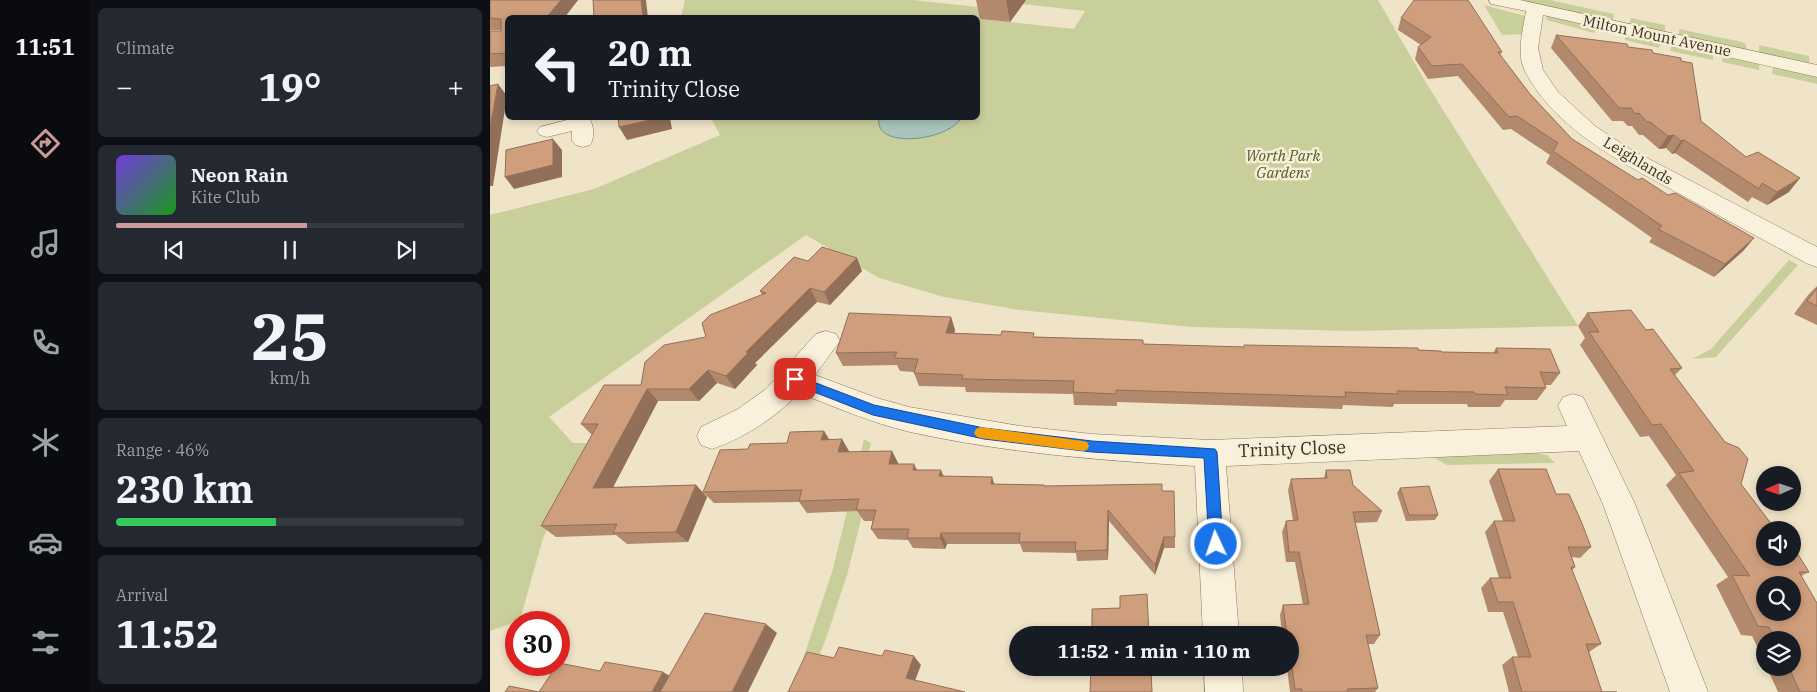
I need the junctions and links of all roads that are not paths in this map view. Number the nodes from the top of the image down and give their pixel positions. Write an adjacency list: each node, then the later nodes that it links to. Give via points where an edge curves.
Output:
1 (1497, 0): 2 (street, Milton Mount Avenue)
2 (1535, 9): 3 (street, Milton Mount Avenue); 6 (street, Leighlands, via 1529,48 1534,70 1551,96 1588,130 1622,154)
3 (1817, 71)
4 (583, 127): 5 (street)
5 (548, 131)
6 (1817, 258)
7 (826, 341): 8 (street)
8 (795, 379): 10 (street, via 756,414); 12 (street, Trinity Close, via 873,410 984,433 1092,447)
9 (1573, 406): 11 (street)
10 (712, 436)
11 (1588, 438): 12 (street, Trinity Close); 16 (street, via 1622,512)
12 (1210, 452): 13 (street)
13 (1220, 626)
14 (1223, 676): 15 (street)
15 (1224, 692)
16 (1690, 692)

